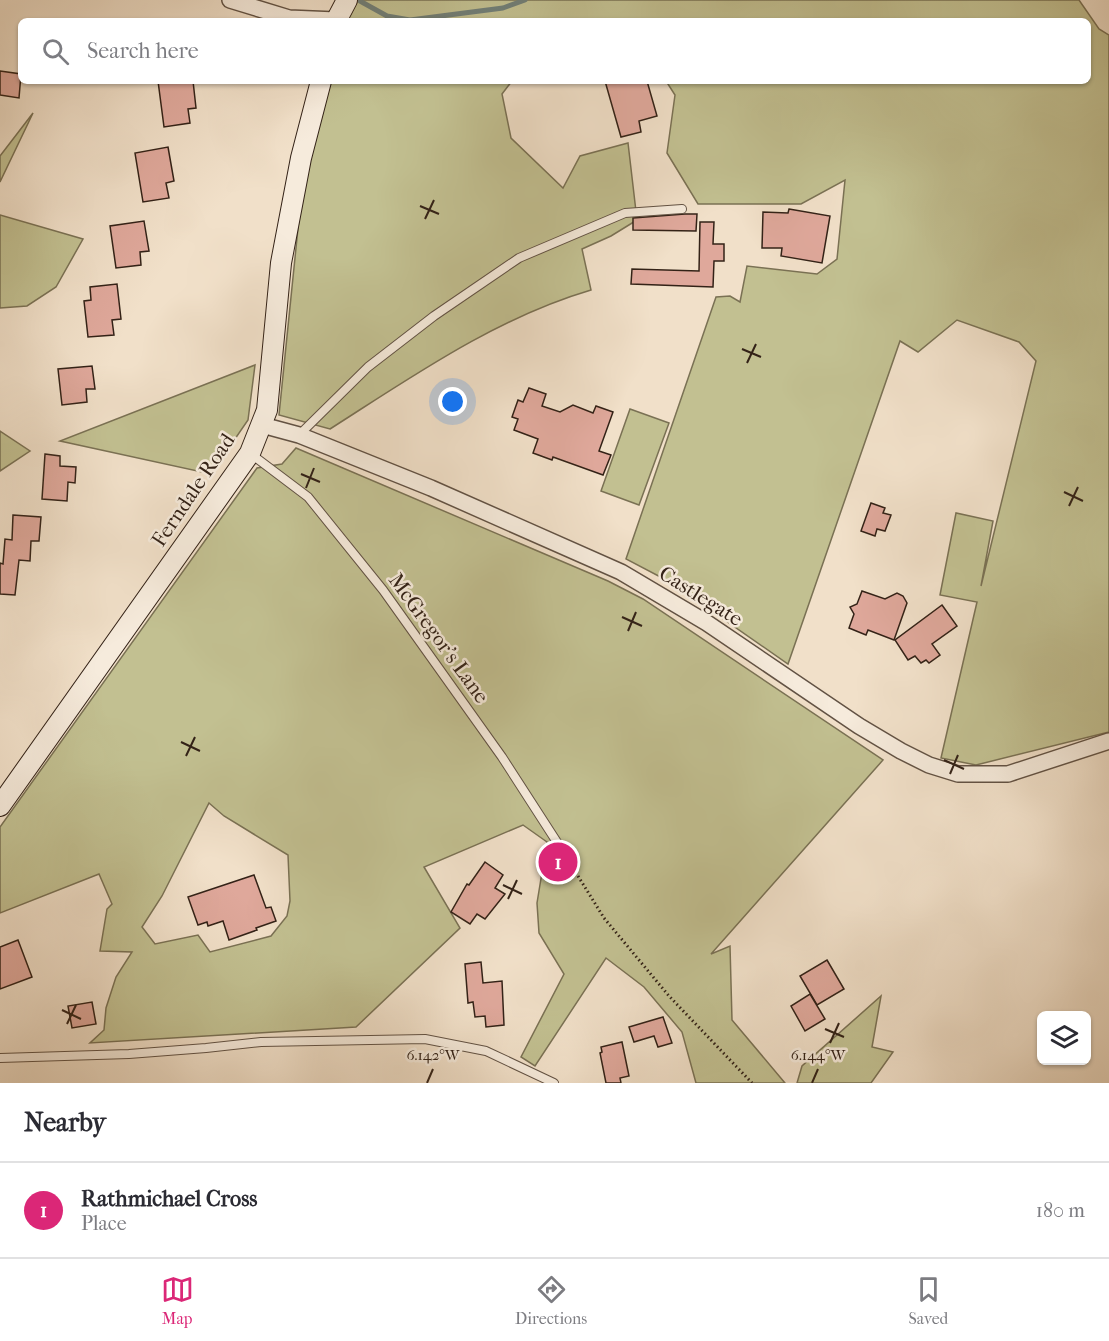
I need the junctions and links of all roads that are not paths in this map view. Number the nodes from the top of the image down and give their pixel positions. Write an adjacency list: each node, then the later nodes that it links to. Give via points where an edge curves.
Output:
1 (230, 0): 3 (street)
2 (347, 0): 4 (street)
3 (289, 18)
4 (337, 18)
5 (320, 84): 7 (street, Ferndale Road, via 281,263 267,410)
6 (682, 209): 8 (lane, via 625,213 519,258 368,367)
7 (262, 425): 8 (street, Castlegate); 9 (street, Ferndale Road)
8 (298, 435): 10 (street, Castlegate, via 621,572 707,623 859,726 929,765 958,774 1008,774)
9 (250, 453): 11 (street, Ferndale Road); 12 (lane, McGregor's Lane, via 308,497 383,590 502,757)
10 (1109, 741)
11 (0, 806)
12 (573, 867)
13 (0, 1058): 14 (lane, via 129,1054 261,1042 425,1039 486,1051)
14 (554, 1083)

